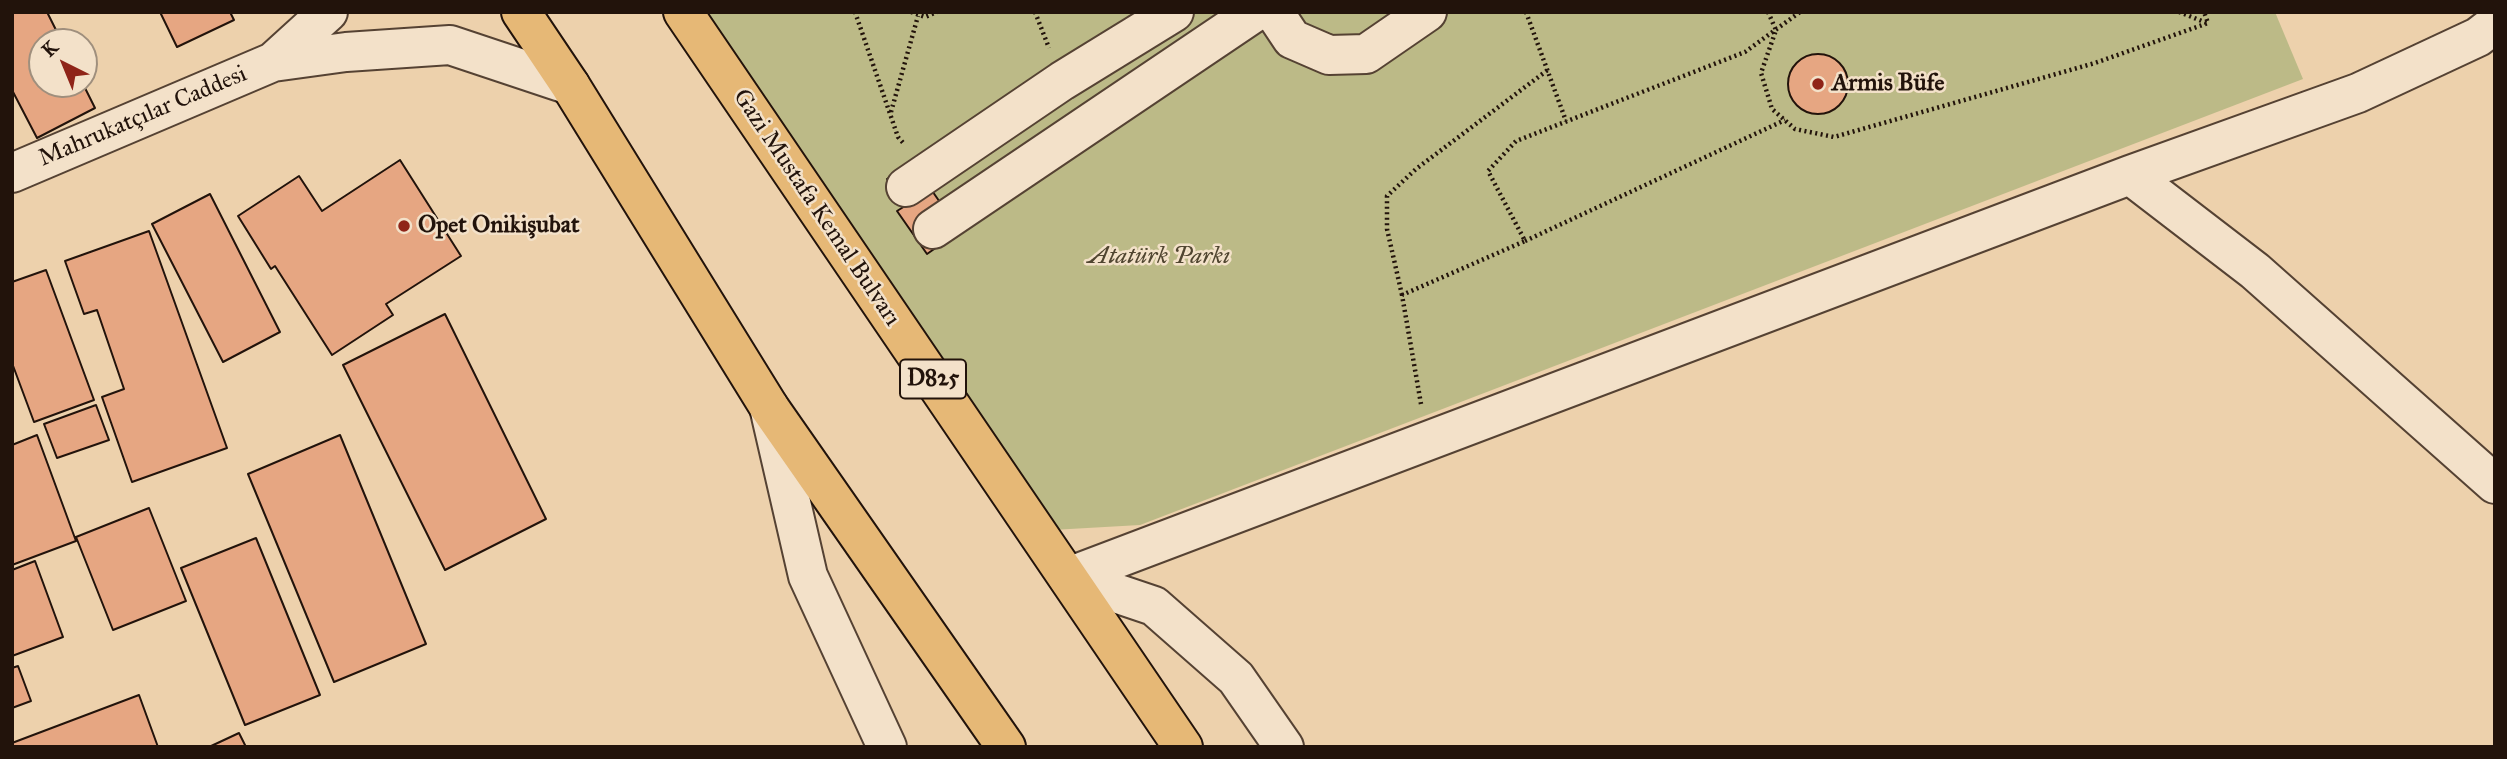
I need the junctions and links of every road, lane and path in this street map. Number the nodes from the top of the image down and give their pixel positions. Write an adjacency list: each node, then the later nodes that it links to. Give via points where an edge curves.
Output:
1 (328, 12): 20 (street, Mahrukatçılar Caddesi)
2 (521, 12): 22 (highway)
3 (683, 12): 35 (highway, Gazi Mustafa Kemal Bulvarı / D825)
4 (855, 12): 23 (path)
5 (911, 12): 16 (path)
6 (937, 12): 16 (path)
7 (1174, 12): 28 (street, via 1062,81)
8 (1255, 12): 29 (street)
9 (1274, 12): 10 (street, via 1292,39 1329,55 1366,54)
10 (1427, 12)
11 (1526, 12): 21 (path)
12 (1768, 12): 19 (path)
13 (1800, 12): 19 (path)
14 (2179, 12): 17 (path)
15 (2204, 12): 17 (path)
16 (918, 16): 23 (path)
17 (2208, 23): 24 (path, via 2095,63 1834,137 1795,129)
18 (2495, 24): 27 (street, via 2477,37 2358,93)
19 (1776, 30): 24 (path, via 1760,73 1772,109); 25 (path, via 1745,52)
20 (273, 62): 22 (street, Mahrukatçılar Caddesi, via 450,45); 26 (street, Mahrukatçılar Caddesi)
21 (1549, 69): 25 (path); 31 (path, via 1387,196 1387,229)
22 (570, 85): 32 (highway)
23 (890, 113): 28 (path)
24 (1785, 120): 30 (path)
25 (1566, 121): 30 (path, via 1516,141 1488,171)
26 (12, 173)
27 (2130, 175): 33 (street); 34 (street, via 2255,271)
28 (917, 180)
29 (933, 229)
30 (1525, 241): 31 (path)
31 (1402, 295): 33 (path)
32 (769, 407): 36 (street, via 808,576); 37 (highway)
33 (1427, 442): 35 (street)
34 (2495, 484)
35 (1068, 577): 38 (highway, Gazi Mustafa Kemal Bulvarı / D825); 39 (street, via 1154,606 1236,678)
36 (887, 747)
37 (1006, 747)
38 (1182, 747)
39 (1284, 747)

